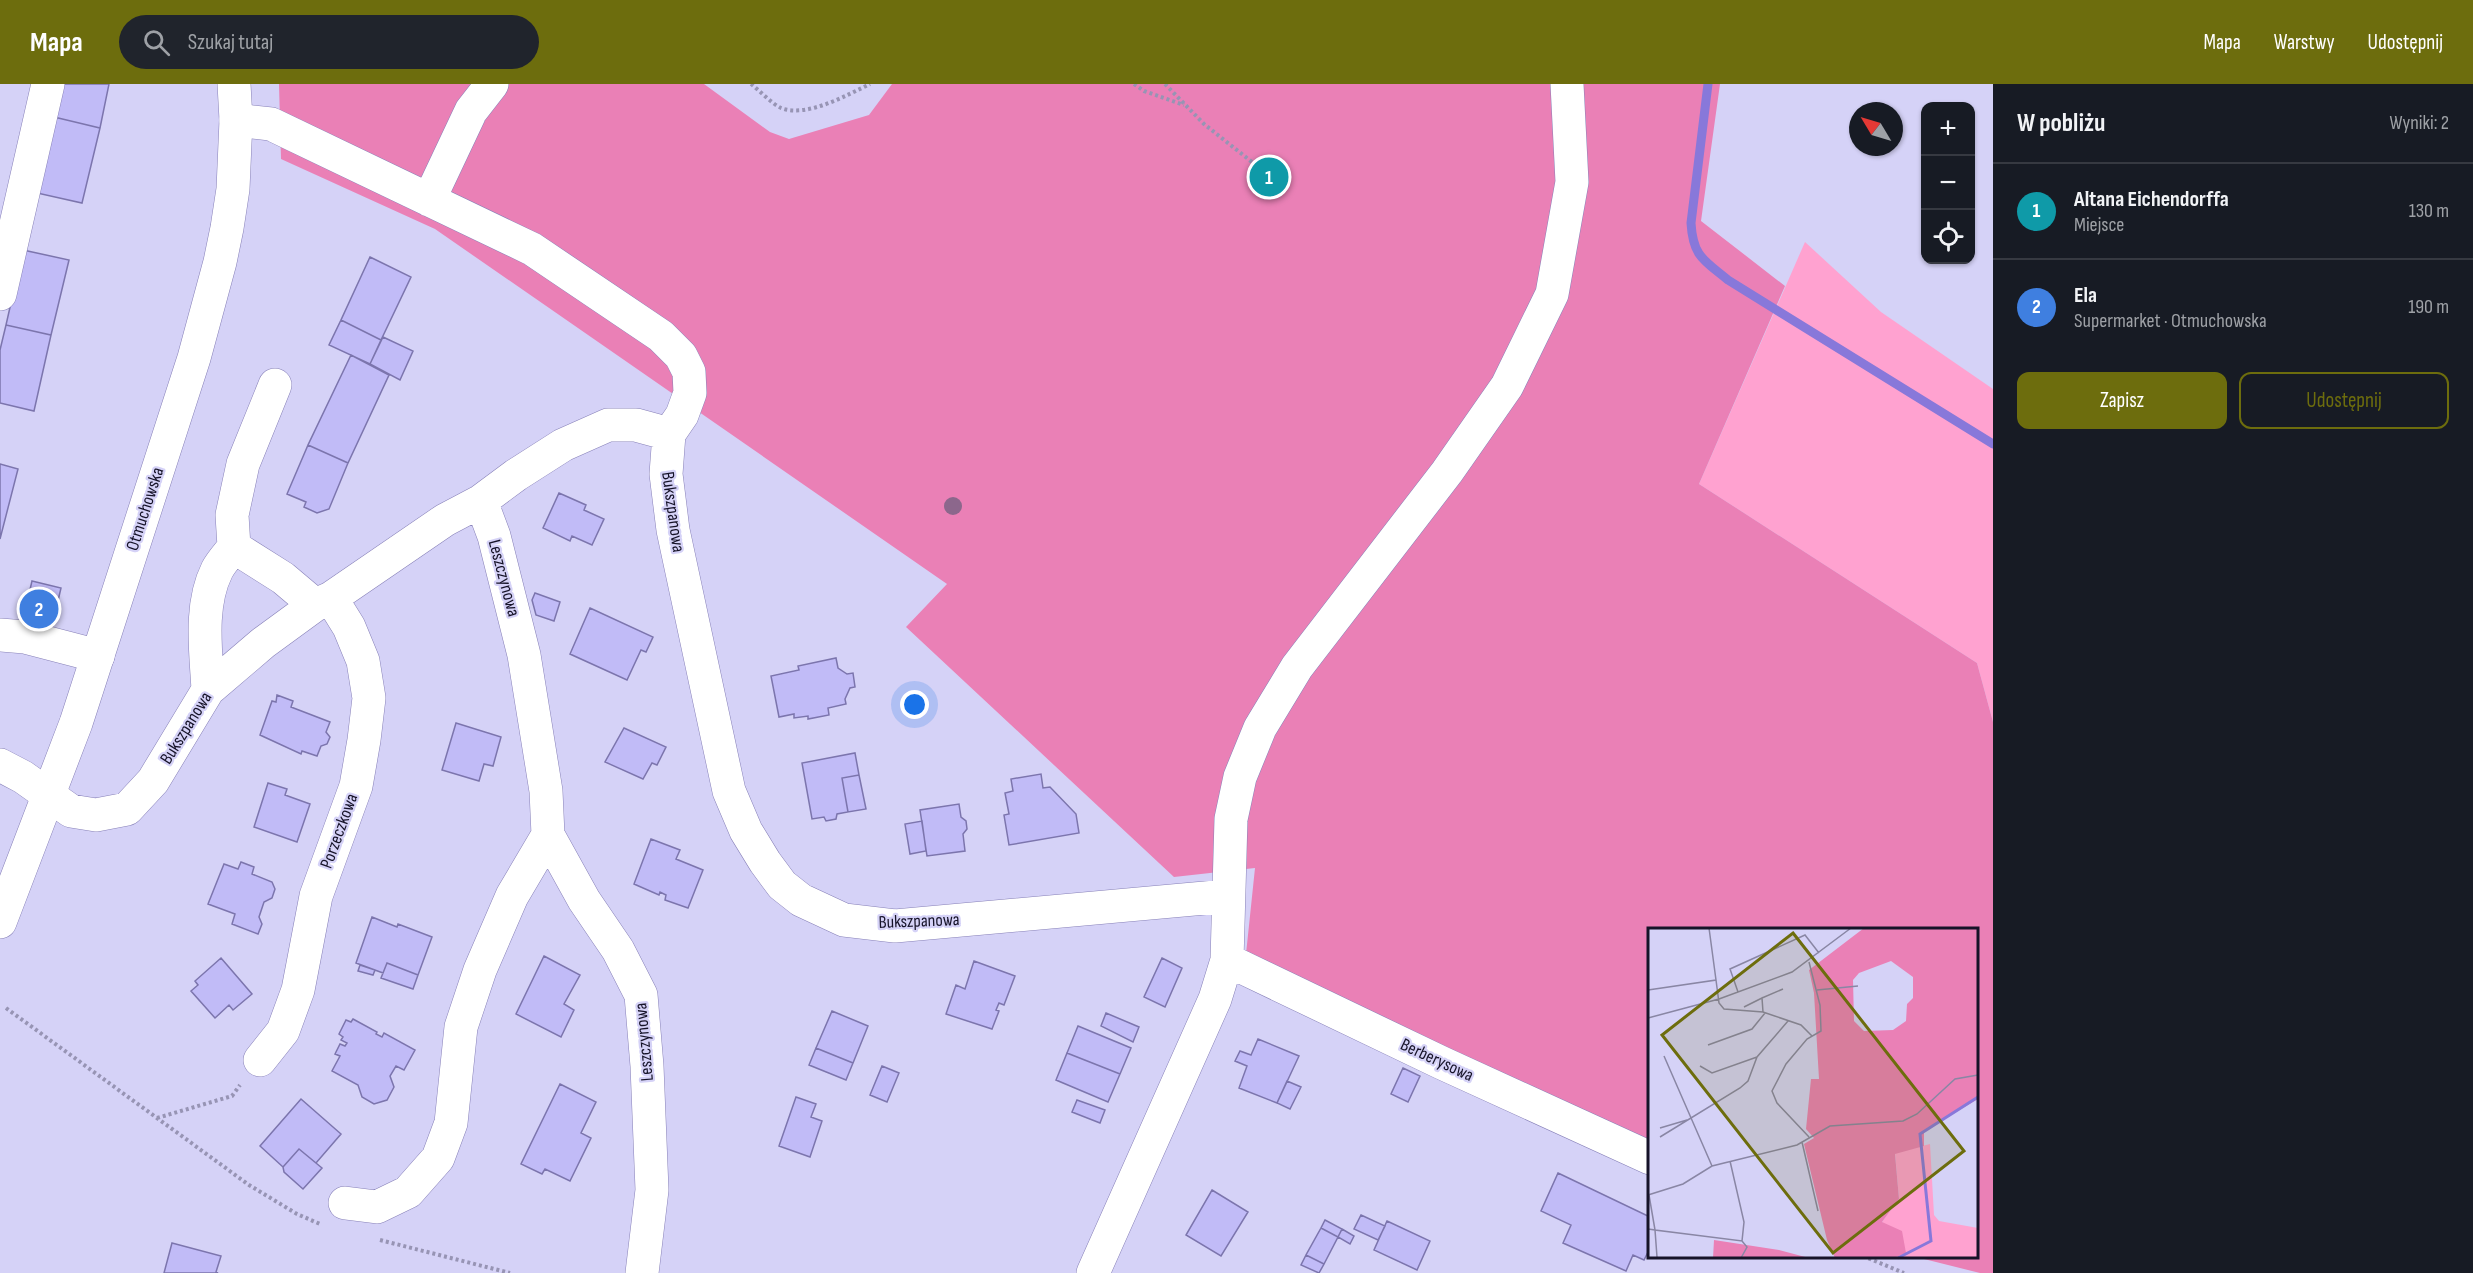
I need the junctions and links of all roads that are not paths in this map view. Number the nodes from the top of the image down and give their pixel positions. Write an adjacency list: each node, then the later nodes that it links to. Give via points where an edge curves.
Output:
1 (48, 84): 7 (street)
2 (234, 84): 5 (street, Otmuchowska)
3 (492, 84): 6 (street, via 471,111)
4 (1567, 84): 19 (street, via 1572,182 1552,294 1508,386 1297,667 1260,728 1240,777 1231,819)
5 (236, 120): 6 (street, via 271,124); 14 (street, Otmuchowska, via 233,189 220,262 194,358)
6 (429, 200): 9 (street, via 532,249 668,343 681,356 690,382 682,415)
7 (0, 294)
8 (274, 385): 11 (street, via 243,464 232,515)
9 (669, 434): 10 (street, Bukszpanowa, via 636,425 608,425 563,446); 19 (street, Bukszpanowa, via 666,474 674,530 729,791 746,831 782,885 801,900 844,920 896,926)
10 (481, 501): 12 (street, Bukszpanowa, via 445,520); 18 (street, Leszczynowa, via 494,536 524,655 546,791)
11 (234, 547): 12 (street, Porzeczkowa); 15 (street, via 217,570 210,591 205,628)
12 (323, 602): 15 (street, Bukszpanowa, via 264,643); 22 (street, Porzeczkowa, via 349,627 363,661 369,698 364,740 356,786 316,896 298,990 283,1030)
13 (0, 635): 14 (street, via 25,637)
14 (98, 656): 17 (street, Otmuchowska)
15 (208, 690): 17 (street, Bukszpanowa, via 153,781 127,809 96,814 71,811)
16 (0, 765): 17 (street, Bukszpanowa)
17 (50, 796): 20 (street, Otmuchowska)
18 (548, 835): 24 (street, via 512,896 480,970 461,1027 451,1123 438,1158 408,1192 378,1207); 25 (street, Leszczynowa, via 641,995 652,1190)
19 (1227, 896): 21 (street)
20 (0, 922)
21 (1227, 960): 23 (street, Berberysowa); 26 (street, via 1215,999)
22 (260, 1060)
23 (1648, 1157)
24 (336, 1215)
25 (642, 1273)
26 (1093, 1273)

